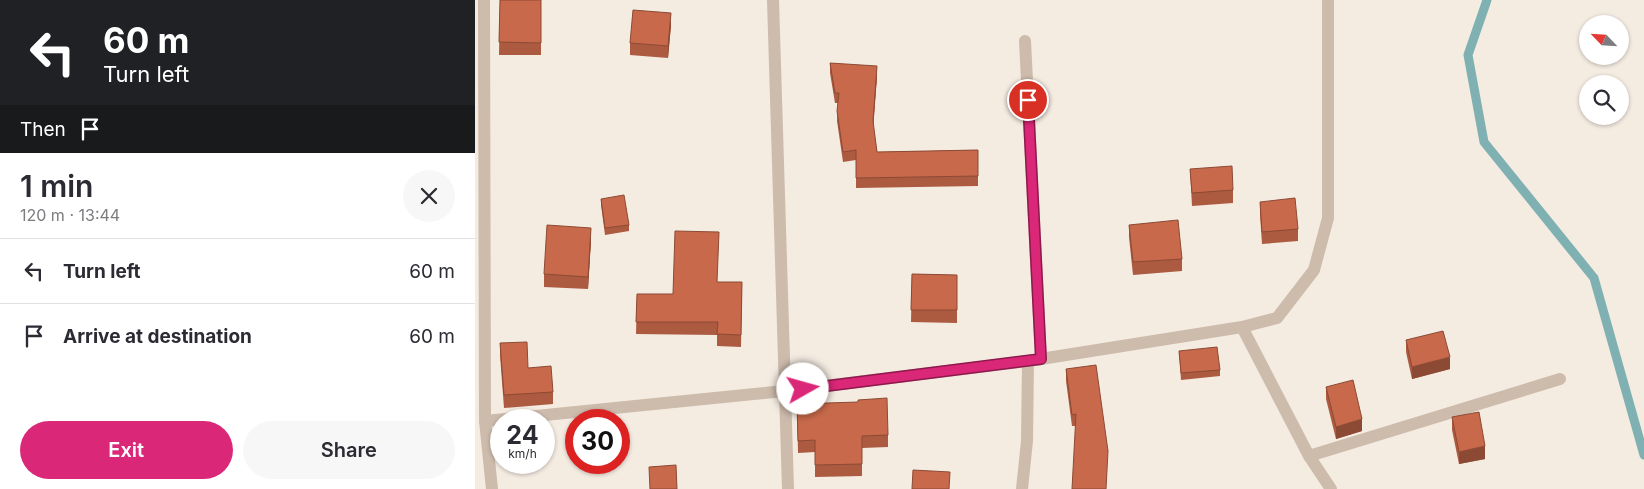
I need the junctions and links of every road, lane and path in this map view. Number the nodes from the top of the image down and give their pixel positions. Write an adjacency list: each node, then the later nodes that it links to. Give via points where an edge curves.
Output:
1 (484, 0): 10 (street)
2 (773, 0): 9 (street)
3 (1329, 0): 5 (street, via 1328,218 1314,270 1277,318)
4 (1025, 41): 6 (street)
5 (1242, 327): 6 (street); 12 (street)
6 (1041, 359): 7 (street)
7 (1028, 361): 9 (street); 15 (street, via 1027,441)
8 (1560, 379): 12 (street)
9 (784, 391): 10 (street); 14 (street)
10 (485, 421): 11 (street)
11 (481, 439): 13 (street)
12 (1309, 456): 16 (street)
13 (492, 489)
14 (788, 489)
15 (1022, 489)
16 (1331, 489)

